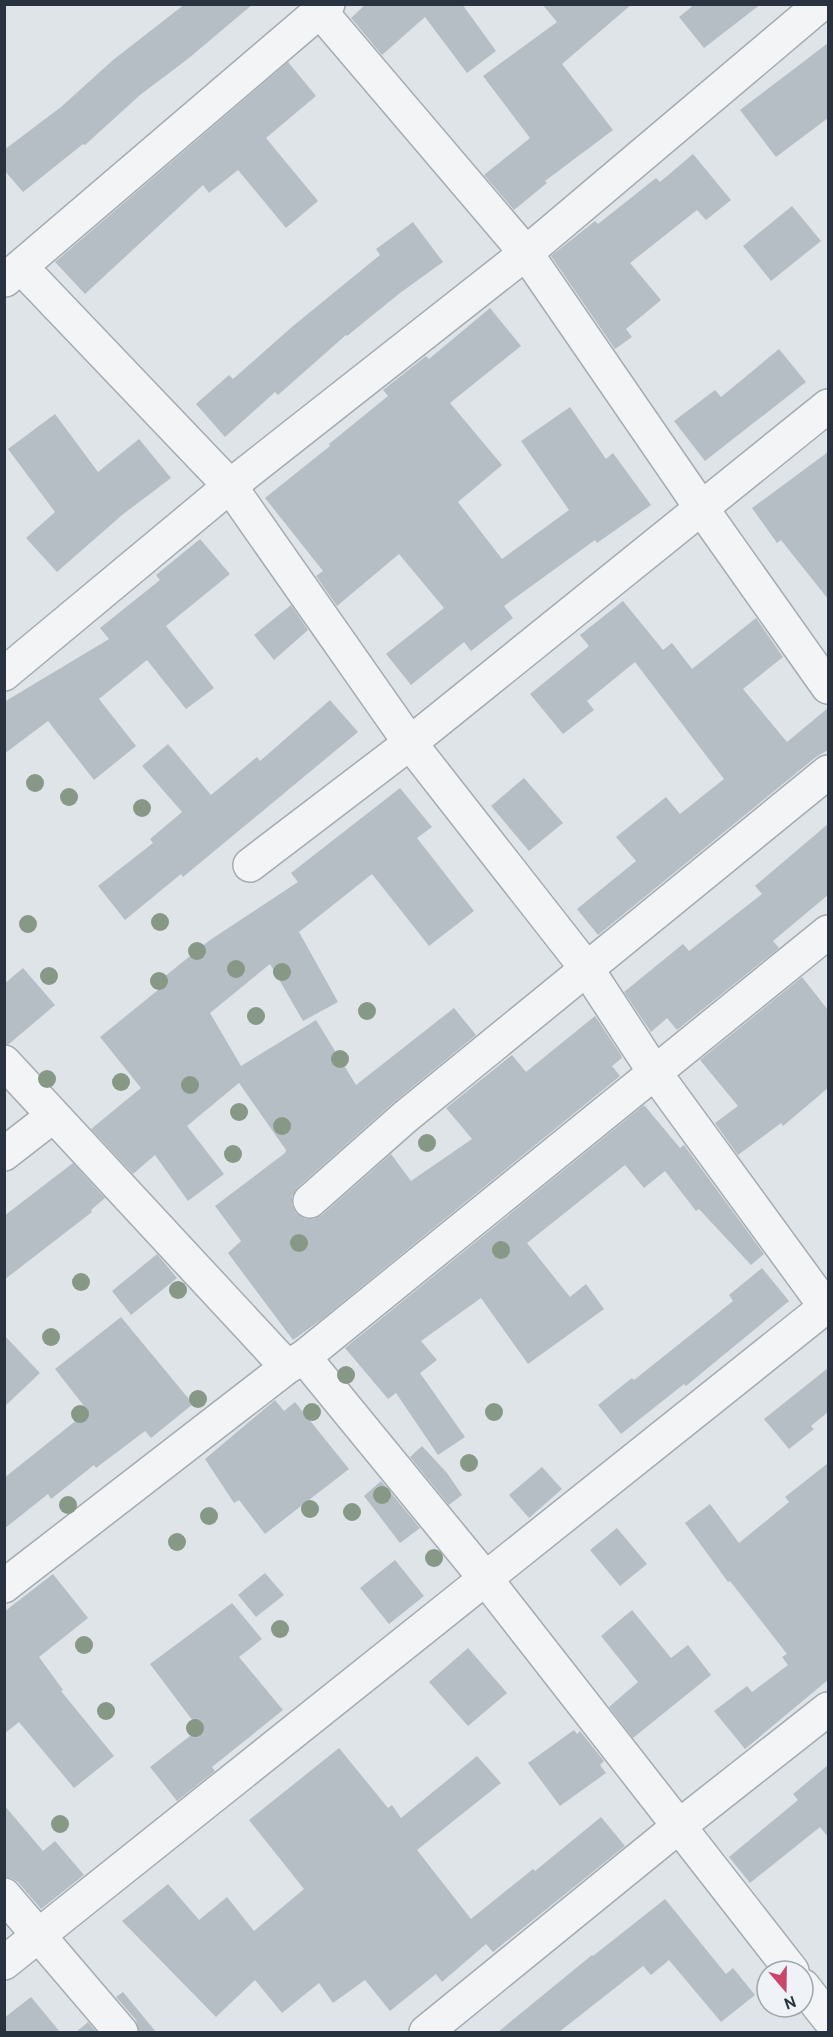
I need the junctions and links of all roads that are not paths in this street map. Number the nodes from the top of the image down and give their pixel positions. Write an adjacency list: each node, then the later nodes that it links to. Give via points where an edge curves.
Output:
1 (821, 4): 3 (street)
2 (324, 8): 3 (street); 4 (street)
3 (526, 252): 6 (street); 7 (street)
4 (13, 274): 6 (street)
5 (828, 406): 7 (street)
6 (230, 486): 8 (street); 10 (street)
7 (702, 509): 9 (street); 10 (street)
8 (4, 674)
9 (828, 687)
10 (410, 743): 12 (street); 14 (street)
11 (828, 772): 14 (street)
12 (250, 865)
13 (828, 932): 16 (street)
14 (587, 969): 16 (street); 19 (street, via 405,1117)
15 (4, 1062): 17 (street)
16 (655, 1073): 20 (street); 21 (street)
17 (53, 1116): 18 (street); 21 (street)
18 (4, 1154)
19 (310, 1201)
20 (828, 1307): 22 (street)
21 (295, 1362): 22 (street); 23 (street)
22 (485, 1578): 25 (street); 27 (street)
23 (4, 1586)
24 (828, 1709): 25 (street)
25 (678, 1827): 28 (street); 33 (street)
26 (4, 1895): 27 (street)
27 (39, 1935): 29 (street); 32 (street)
28 (782, 1959)
29 (4, 1963)
30 (815, 2001): 31 (street)
31 (828, 2018)
32 (121, 2032)
33 (426, 2032)

